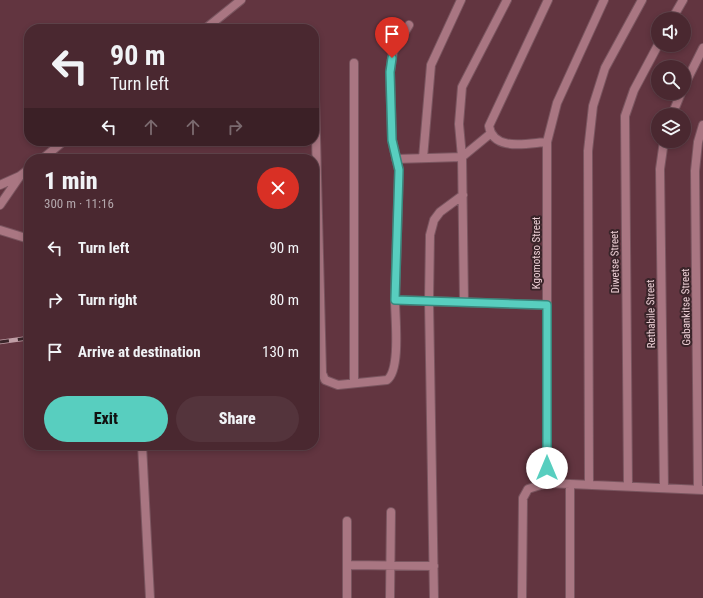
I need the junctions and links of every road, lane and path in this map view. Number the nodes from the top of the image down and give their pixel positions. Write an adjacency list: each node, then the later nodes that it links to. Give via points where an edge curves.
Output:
1 (241, 0): 9 (street)
2 (461, 0): 22 (street, via 431,65)
3 (508, 0): 21 (street, via 462,87 459,124)
4 (548, 0): 16 (street, via 489,126)
5 (604, 0): 17 (street, Kgomotso Street, via 557,103)
6 (642, 0): 40 (street, via 605,68 593,106 588,151)
7 (683, 0): 8 (street)
8 (676, 12)
9 (211, 24)
10 (409, 25): 23 (street, via 393,52 390,64 392,140)
11 (703, 48): 14 (street)
12 (654, 52): 41 (street, Diwetse Street, via 634,90 625,116)
13 (354, 63): 36 (street)
14 (691, 72)
15 (703, 125): 43 (street, Gabankitse Street, via 698,142 695,171)
16 (490, 134): 17 (street, via 506,144); 21 (street)
17 (547, 142): 35 (street, Kgomotso Street)
18 (58, 146): 20 (street)
19 (663, 148): 42 (street, Rethabile Street, via 660,169)
20 (48, 154)
21 (462, 157): 22 (street); 27 (street)
22 (423, 158): 23 (street)
23 (396, 159): 32 (street, via 399,170)
24 (24, 173): 25 (street)
25 (20, 176): 26 (street); 28 (street)
26 (0, 185)
27 (462, 195): 33 (street, via 434,220 430,235); 34 (street)
28 (0, 205)
29 (0, 230): 30 (street)
30 (24, 237)
31 (319, 238): 36 (street, via 323,377 331,384)
32 (395, 300): 33 (street); 36 (street, via 395,363 392,375 387,380)
33 (429, 301): 34 (street); 48 (street)
34 (464, 302): 35 (street)
35 (547, 305): 38 (street, Kgomotso Street)
36 (354, 384)
37 (142, 450): 49 (street)
38 (547, 483): 39 (street); 53 (street, via 528,489 523,498)
39 (570, 484): 40 (street); 54 (street)
40 (589, 485): 41 (street)
41 (628, 486): 42 (street)
42 (664, 488): 43 (street)
43 (701, 490)
44 (391, 512): 47 (street)
45 (347, 521): 46 (street)
46 (347, 565): 47 (street); 50 (street)
47 (390, 565): 48 (street); 51 (street)
48 (434, 566): 52 (street)
49 (150, 598)
50 (347, 598)
51 (390, 598)
52 (434, 598)
53 (522, 598)
54 (570, 598)

